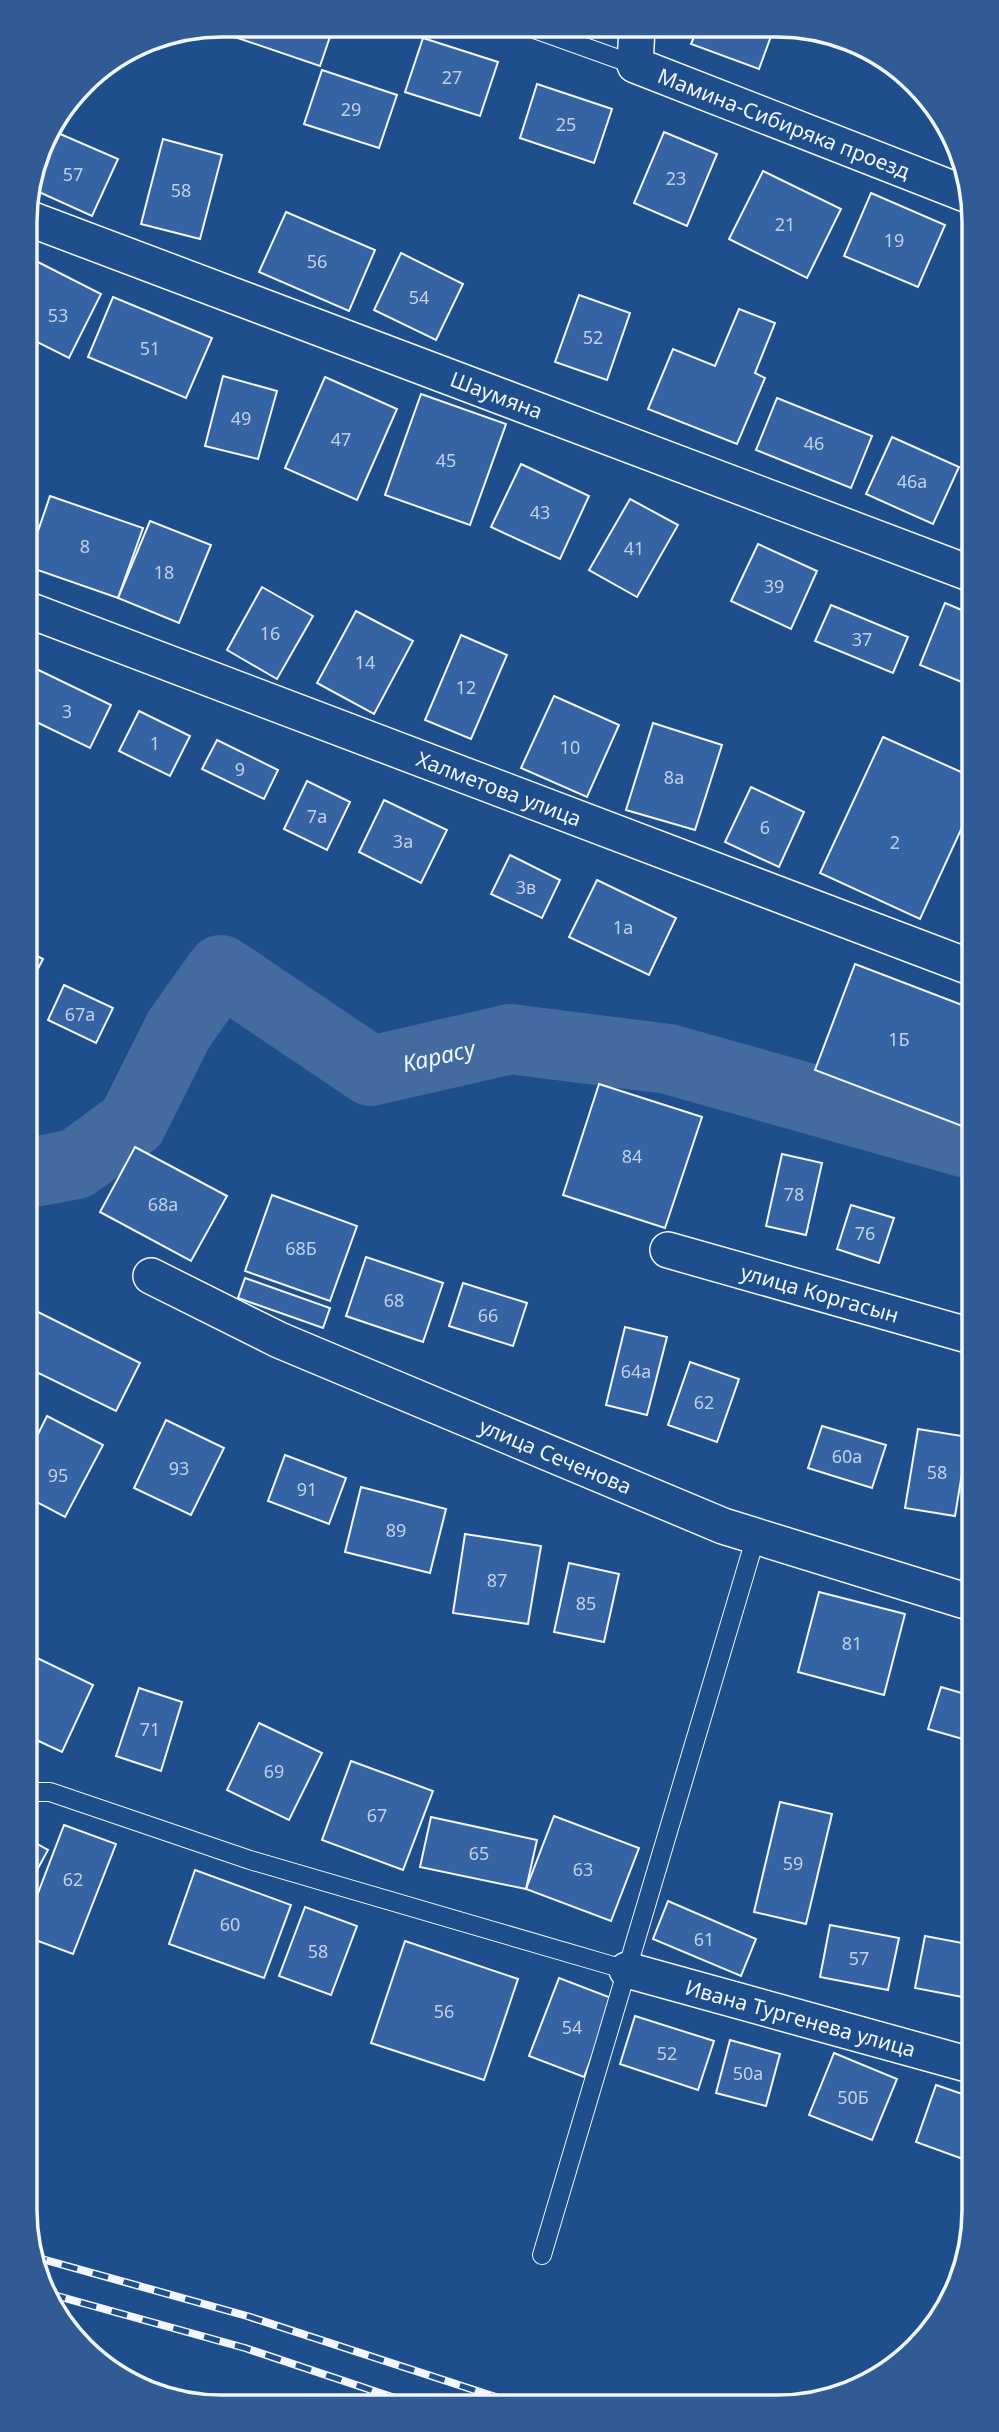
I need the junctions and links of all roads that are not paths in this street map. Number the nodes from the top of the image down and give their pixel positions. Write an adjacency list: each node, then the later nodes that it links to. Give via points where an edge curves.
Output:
1 (557, 37): 3 (lane)
2 (636, 37): 3 (street, Мамина-Сибиряка проезд)
3 (635, 65): 4 (street, Мамина-Сибиряка проезд)
4 (960, 192)
5 (37, 222): 6 (street, Шаумяна)
6 (962, 570)
7 (37, 613): 8 (street, Халметова улица)
8 (962, 964)
9 (668, 1250): 11 (street, улица Коргасын)
10 (151, 1276): 12 (street, улица Сеченова, via 279,1340)
11 (962, 1333)
12 (756, 1536): 13 (street, улица Сеченова); 15 (lane)
13 (962, 1600)
14 (37, 1792): 15 (lane, via 50,1792 250,1860)
15 (627, 1970): 16 (street, Ивана Тургенева улица); 17 (lane)
16 (962, 2063)
17 (542, 2255)

